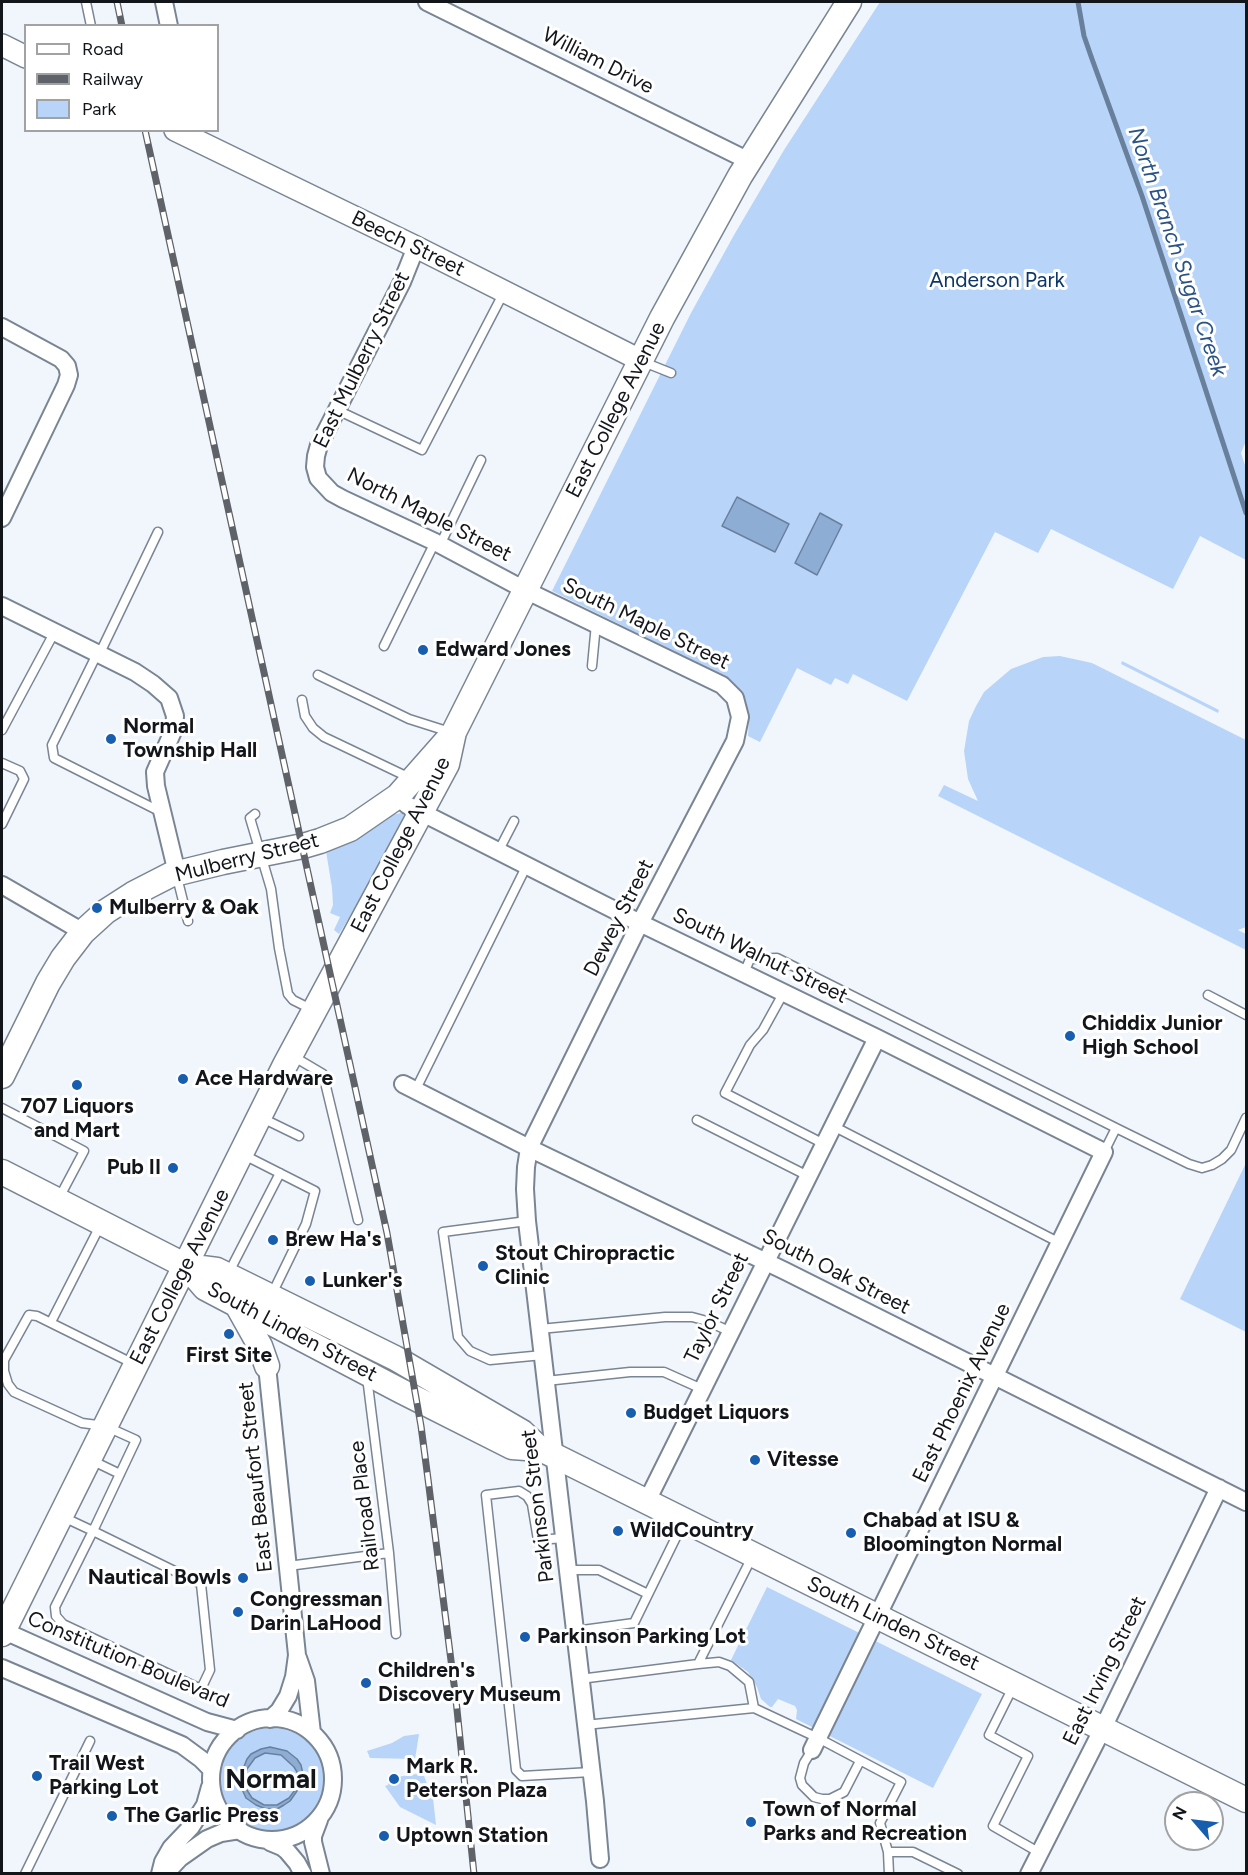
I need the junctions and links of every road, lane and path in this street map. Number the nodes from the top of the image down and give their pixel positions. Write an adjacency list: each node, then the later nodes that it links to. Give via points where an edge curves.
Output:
1 (86, 2): 5 (lane)
2 (164, 2): 6 (street)
3 (427, 2): 10 (street, William Drive)
4 (849, 2): 10 (main road, East College Avenue)
5 (91, 24)
6 (169, 24)
7 (2, 45): 8 (street)
8 (24, 56)
9 (180, 132): 11 (street, Beech Street)
10 (749, 161): 14 (main road, East College Avenue)
11 (416, 247): 12 (street, Beech Street); 16 (street, East Mulberry Street)
12 (504, 292): 14 (street, Beech Street); 16 (lane, via 422,450)
13 (2, 327): 19 (street, via 61,358 69,375)
14 (640, 360): 15 (lane); 22 (main road, East College Avenue)
15 (672, 373)
16 (337, 410): 18 (street, East Mulberry Street, via 319,445)
17 (481, 460): 21 (lane)
18 (317, 475): 21 (street, North Maple Street, via 332,493)
19 (2, 518)
20 (158, 532): 27 (lane)
21 (437, 544): 22 (street, North Maple Street); 26 (lane)
22 (525, 590): 24 (street, South Maple Street); 33 (main road, East College Avenue)
23 (2, 606): 25 (street)
24 (596, 624): 28 (lane); 31 (street, South Maple Street, via 722,685)
25 (54, 633): 27 (street); 32 (lane)
26 (384, 646)
27 (98, 654): 37 (street, via 153,684 172,705 174,729 154,772); 37 (lane, via 52,745 54,758)
28 (592, 666)
29 (318, 675): 33 (lane, via 409,719)
30 (302, 700): 35 (lane, via 305,716 324,738)
31 (739, 706): 47 (street, Dewey Street, via 741,717 735,741)
32 (2, 730)
33 (454, 732): 35 (main road, Mulberry Street); 36 (main road, East College Avenue, via 447,764)
34 (2, 763): 40 (lane, via 20,771 24,779)
35 (406, 788): 36 (street, South Walnut Street, via 407,805); 42 (main road, Mulberry Street, via 350,829 320,841)
36 (422, 812): 41 (street, South Walnut Street); 52 (main road, East College Avenue)
37 (162, 813): 44 (street)
38 (255, 814): 42 (lane, via 250,818)
39 (514, 821): 41 (lane)
40 (2, 824)
41 (499, 850): 43 (street, South Walnut Street)
42 (261, 855): 44 (main road, Mulberry Street); 52 (lane, via 271,888 288,994)
43 (527, 865): 47 (street, South Walnut Street); 57 (lane)
44 (177, 873): 46 (lane); 48 (main road, Mulberry Street, via 133,894)
45 (2, 885): 48 (street)
46 (188, 921)
47 (640, 923): 49 (street, South Walnut Street); 66 (street, Dewey Street)
48 (85, 930): 56 (main road, via 48,983)
49 (744, 973): 50 (street, South Walnut Street); 63 (lane, via 750,960 777,957)
50 (784, 992): 54 (street, South Walnut Street); 65 (lane, via 725,1093)
51 (1208, 995): 53 (lane)
52 (314, 1010): 55 (main road, East College Avenue)
53 (1246, 1014)
54 (877, 1038): 62 (street, Taylor Street); 67 (street, South Walnut Street)
55 (291, 1055): 59 (main road, East College Avenue); 73 (lane, via 323,1074)
56 (2, 1076)
57 (409, 1088): 66 (street, South Oak Street)
58 (2, 1108): 72 (lane, via 84,1151)
59 (260, 1117): 64 (lane); 68 (main road, East College Avenue)
60 (1246, 1118): 63 (lane, via 1231,1150 1212,1166 1202,1168)
61 (697, 1120): 71 (lane)
62 (833, 1126): 65 (street, Taylor Street); 76 (lane)
63 (1116, 1128): 67 (lane)
64 (299, 1136)
65 (824, 1144): 71 (street, Taylor Street)
66 (529, 1148): 74 (street, Parkinson Street); 77 (street, South Oak Street)
67 (1104, 1152): 76 (street, East Phoenix Avenue)
68 (241, 1154): 70 (lane); 78 (main road, East College Avenue)
69 (2, 1172): 72 (main road)
70 (280, 1173): 79 (lane); 80 (lane, via 315,1191 306,1224)
71 (808, 1176): 77 (street, Taylor Street)
72 (58, 1201): 75 (main road)
73 (358, 1220)
74 (527, 1221): 83 (street, Parkinson Street); 86 (lane, via 443,1232 458,1336 470,1351 490,1360)
75 (102, 1223): 78 (main road); 82 (lane)
76 (1060, 1243): 90 (street, East Phoenix Avenue)
77 (765, 1261): 84 (street, Taylor Street); 90 (street, South Oak Street)
78 (186, 1266): 79 (main road, South Linden Street); 81 (main road, South Linden Street, via 205,1288); 87 (main road, East College Avenue)
79 (227, 1275): 80 (main road, South Linden Street)
80 (270, 1297): 94 (main road, South Linden Street, via 395,1358 522,1432)
81 (237, 1305): 85 (main road, South Linden Street); 88 (main road)
82 (51, 1322): 87 (lane); 93 (lane, via 29,1315 4,1360 8,1384 14,1392 82,1423)
83 (540, 1329): 84 (lane, via 692,1317); 86 (street, Parkinson Street)
84 (731, 1332): 92 (street, Taylor Street)
85 (309, 1342): 88 (main road, via 287,1341 269,1356); 89 (main road, South Linden Street)
86 (543, 1355): 91 (street, Parkinson Street)
87 (136, 1364): 93 (main road, East College Avenue)
88 (267, 1366): 106 (street, East Beaufort Street)
89 (367, 1373): 94 (main road, South Linden Street, via 512,1447); 104 (lane, Railroad Place)
90 (995, 1377): 97 (street, South Oak Street); 109 (street, East Phoenix Avenue)
91 (546, 1381): 92 (lane, via 664,1372); 94 (street, Parkinson Street)
92 (702, 1389): 98 (street, Taylor Street)
93 (105, 1426): 95 (main road, East College Avenue); 96 (lane, via 136,1440)
94 (548, 1453): 98 (main road, South Linden Street); 103 (street, Parkinson Street)
95 (89, 1459): 96 (lane); 100 (main road, East College Avenue)
96 (120, 1474): 102 (lane)
97 (1219, 1488): 99 (street, South Oak Street); 121 (street, East Irving Street)
98 (647, 1501): 101 (main road, South Linden Street)
99 (1246, 1502)
100 (61, 1516): 102 (lane); 110 (main road, East College Avenue)
101 (684, 1520): 105 (main road, South Linden Street); 108 (lane)
102 (93, 1531): 102 (lane, via 55,1608 56,1616 63,1624 201,1689 210,1670 201,1584)
103 (564, 1538): 107 (street, Parkinson Street); 127 (lane, via 537,1540 532,1504 519,1491 486,1495 516,1770 522,1776)
104 (389, 1553): 106 (lane); 112 (lane, Railroad Place)
105 (754, 1554): 109 (main road, South Linden Street); 114 (lane)
106 (288, 1566): 113 (street, East Beaufort Street)
107 (568, 1570): 108 (lane, via 599,1570); 111 (street, Parkinson Street)
108 (648, 1594): 111 (lane, via 634,1623)
109 (878, 1616): 117 (main road, South Linden Street); 125 (street, East Phoenix Avenue)
110 (2, 1631): 122 (street, Constitution Boulevard, via 207,1722)
111 (575, 1631): 116 (street, Parkinson Street)
112 (396, 1634)
113 (297, 1654): 119 (street, East Beaufort Street, via 288,1696); 123 (street, East Beaufort Street, via 306,1681)
114 (698, 1664): 116 (lane); 118 (lane, via 719,1662 730,1666 749,1682)
115 (2, 1668): 128 (street, via 182,1745 201,1759)
116 (580, 1679): 120 (street, Parkinson Street)
117 (1014, 1684): 121 (main road, South Linden Street); 134 (lane, via 989,1735 1028,1756 993,1826)
118 (754, 1708): 120 (lane); 125 (lane)
119 (270, 1719): 122 (street, via 255,1720); 123 (street, via 287,1720)
120 (585, 1725): 127 (street, Parkinson Street)
121 (1103, 1728): 129 (main road, South Linden Street); 134 (street, East Irving Street)
122 (237, 1730): 128 (street, via 217,1751)
123 (312, 1733): 130 (street, via 325,1748 333,1780 331,1798)
124 (90, 1741): 136 (lane)
125 (815, 1744): 126 (lane); 126 (lane, via 800,1778 814,1797 830,1799 844,1792)
126 (860, 1761): 133 (lane, via 901,1782 880,1823)
127 (591, 1772): 135 (street, Parkinson Street)
128 (211, 1775): 131 (street, via 223,1818); 137 (street, via 206,1805 171,1848)
129 (1246, 1800)
130 (319, 1820): 132 (street, via 302,1833); 140 (street, via 313,1842)
131 (240, 1830): 132 (street); 138 (street, via 207,1839)
132 (270, 1842): 139 (street, via 287,1851)
133 (888, 1852): 141 (lane); 142 (lane, via 913,1852)
134 (1040, 1853): 143 (street, East Irving Street)
135 (600, 1859)
136 (25, 1874)
137 (160, 1874)
138 (165, 1874)
139 (303, 1874)
140 (321, 1874)
141 (890, 1874)
142 (958, 1874)
143 (1029, 1874)

